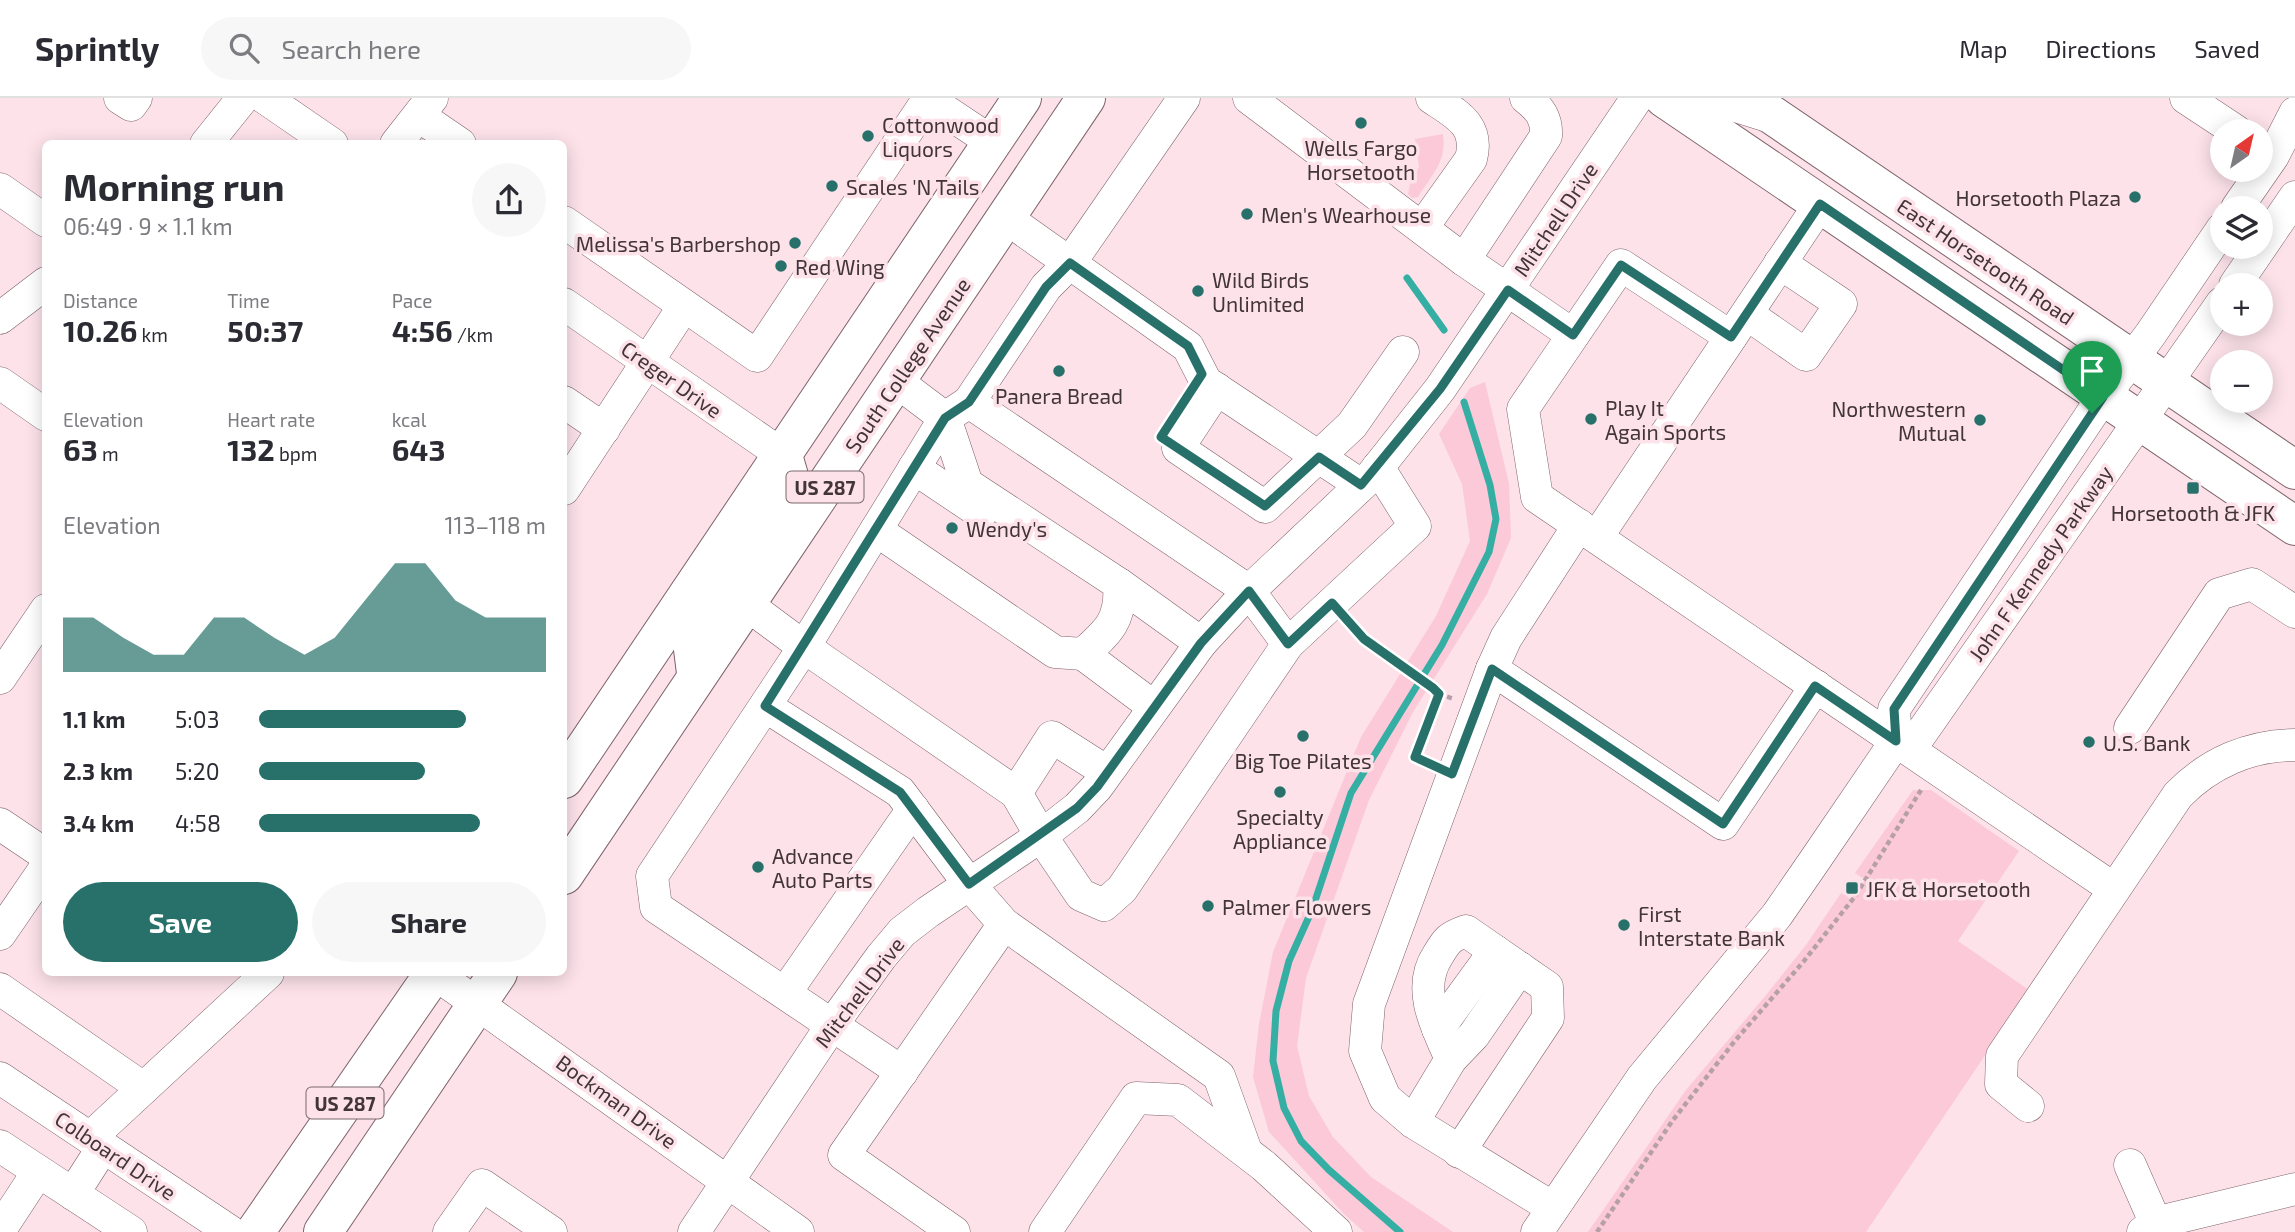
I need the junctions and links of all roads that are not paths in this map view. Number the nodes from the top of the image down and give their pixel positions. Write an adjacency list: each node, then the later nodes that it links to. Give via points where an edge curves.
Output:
1 (120, 98): 2 (street, via 131,105)
2 (136, 98)
3 (243, 98): 21 (street)
4 (265, 98): 22 (street)
5 (927, 98): 25 (street); 44 (street, via 757,356)
6 (1022, 98): 25 (main road, US 287)
7 (1086, 98): 33 (main road, South College Avenue / US 287)
8 (1184, 98): 38 (street)
9 (1249, 98): 35 (street)
10 (1432, 98): 35 (street, via 1460,117 1473,137 1474,148)
11 (1526, 98): 37 (street, via 1541,111 1546,136)
12 (1637, 98): 42 (street, Mitchell Drive)
13 (1664, 98): 31 (main road)
14 (1710, 98): 20 (street)
15 (1747, 98): 20 (main road, East Horsetooth Road)
16 (2186, 98): 19 (street)
17 (425, 107): 23 (street); 24 (street)
18 (2295, 113): 26 (street)
19 (2218, 119)
20 (1779, 120): 50 (main road, East Horsetooth Road)
21 (209, 140)
22 (326, 140)
23 (399, 140)
24 (456, 140)
25 (992, 142): 27 (main road, US 287)
26 (2276, 157): 29 (street)
27 (958, 192): 52 (main road, via 952,220 888,349); 62 (main road, US 287)
28 (2, 194): 32 (street)
29 (2246, 196)
30 (2295, 197): 40 (street)
31 (1820, 204): 39 (street); 56 (main road)
32 (42, 218)
33 (1006, 218): 38 (street); 52 (main road, South College Avenue / US 287)
34 (567, 224): 44 (street)
35 (1422, 228): 37 (street)
36 (2210, 246): 50 (street, John F Kennedy Parkway)
37 (1464, 260): 42 (street)
38 (1070, 263): 53 (street, via 1188,346); 58 (street, via 1046,287)
39 (1780, 263): 47 (street); 47 (street, via 1841,304 1806,355)
40 (2243, 273)
41 (42, 287): 45 (street)
42 (1508, 290): 48 (street); 66 (street, Mitchell Drive, via 1440,389)
43 (567, 306): 51 (street, Creger Drive)
44 (684, 306): 51 (street)
45 (0, 318)
46 (2210, 321): 55 (street, John F Kennedy Parkway)
47 (1739, 325): 48 (street, via 1621,265); 70 (street)
48 (1573, 335): 70 (street, via 1523,409 1537,497)
49 (1403, 352): 63 (street, via 1352,425)
50 (2132, 360): 55 (main road, East Horsetooth Road); 56 (street, John F Kennedy Parkway)
51 (647, 361): 61 (street); 62 (street, Creger Drive)
52 (896, 381): 58 (street); 73 (main road, South College Avenue / US 287)
53 (1210, 382): 63 (street); 63 (street, via 1161,437 1265,506)
54 (0, 383): 59 (street)
55 (2168, 384): 60 (street, John F Kennedy Parkway); 65 (main road, East Horsetooth Road)
56 (2103, 397): 60 (main road); 88 (street, John F Kennedy Parkway, via 1894,709)
57 (567, 404): 61 (street)
58 (957, 410): 64 (street); 71 (street, via 967,484); 72 (street)
59 (42, 412)
60 (2139, 421): 68 (main road); 88 (street, John F Kennedy Parkway, via 1920,735)
61 (604, 429): 67 (street)
62 (781, 453): 83 (main road, via 789,476 786,497 702,619 693,649); 91 (main road, US 287)
63 (1319, 457): 66 (street)
64 (914, 468): 69 (street); 76 (street, via 1098,592 1101,609 1083,634)
65 (2295, 470)
66 (1370, 476): 72 (street, Mitchell Drive); 78 (street, via 1415,526)
67 (567, 484)
68 (2295, 526)
69 (876, 530): 76 (street); 79 (street)
70 (1588, 531): 81 (street, via 1506,638); 84 (street)
71 (1119, 584): 77 (street); 80 (street, via 1120,601 1109,631)
72 (1249, 591): 77 (street, Mitchell Drive); 78 (street)
73 (746, 604): 79 (street); 83 (main road, South College Avenue / US 287)
74 (2295, 612): 87 (street, via 2252,584 2219,594)
75 (42, 616): 82 (street)
76 (1017, 626): 80 (street, via 1055,652)
77 (1201, 643): 86 (street, Mitchell Drive)
78 (1288, 644): 95 (street, via 1122,889 1104,905 1081,895)
79 (804, 647): 85 (street); 92 (street)
80 (1083, 654): 86 (street)
81 (1492, 669): 84 (street, via 1723,824); 116 (street, via 1368,1004 1365,1051 1385,1098)
82 (0, 678)
83 (696, 678): 97 (main road, South College Avenue / US 287)
84 (1815, 686): 88 (street)
85 (765, 706): 93 (street, via 900,792); 109 (street, via 652,876 656,907)
86 (1154, 706): 90 (street, Mitchell Drive)
87 (2130, 728)
88 (1896, 741): 100 (street); 127 (street, John F Kennedy Parkway, via 1777,915 1642,1078)
89 (2295, 746): 100 (street, via 2250,751 2216,763 2194,778)
90 (1107, 772): 92 (street, via 1052,737); 95 (street, Mitchell Drive, via 1077,808)
91 (567, 774)
92 (1016, 793): 95 (street)
93 (913, 808): 99 (street); 109 (street)
94 (0, 824): 96 (street)
95 (1041, 836): 99 (street, Mitchell Drive)
96 (42, 852)
97 (567, 872)
98 (42, 873): 102 (street)
99 (969, 884): 101 (street); 110 (street, Mitchell Drive, via 902,932)
100 (2114, 889): 115 (street, via 2002,1056 2001,1084)
101 (1004, 924): 112 (street); 119 (street, via 1219,1076)
102 (0, 934)
103 (1496, 951): 111 (street); 111 (street, via 1474,1035); 120 (street, via 1547,987 1548,1018)
104 (265, 976): 114 (street)
105 (432, 976): 131 (main road, US 287)
106 (445, 976): 107 (street, Bockman Drive)
107 (488, 988): 123 (street, Bockman Drive); 132 (main road, US 287)
108 (0, 989): 114 (street)
109 (785, 993): 110 (street)
110 (832, 1025): 112 (street); 123 (street, Mitchell Drive)
111 (1439, 1029): 116 (street)
112 (902, 1072): 137 (street, via 844,1155)
113 (0, 1078): 117 (street, Colboard Drive)
114 (143, 1088): 117 (street)
115 (2028, 1106)
116 (1413, 1122): 120 (street)
117 (97, 1142): 125 (street); 130 (street, Colboard Drive)
118 (0, 1146): 122 (street)
119 (1246, 1152): 138 (street, via 1178,1100 1136,1098); 139 (street)
120 (1459, 1152): 127 (street)
121 (2130, 1165): 128 (street)
122 (38, 1172): 125 (street); 126 (street)
123 (727, 1180): 135 (street, Mitchell Drive); 136 (street, Bockman Drive)
124 (2295, 1189): 128 (street)
125 (73, 1194): 129 (street)
126 (4, 1216)
127 (1545, 1220)
128 (2150, 1228)
129 (131, 1232)
130 (231, 1232)
131 (255, 1232)
132 (323, 1232)
133 (449, 1232): 134 (street, via 482,1185)
134 (551, 1232)
135 (694, 1232)
136 (798, 1232)
137 (954, 1232)
138 (1045, 1232)
139 (1336, 1232)

